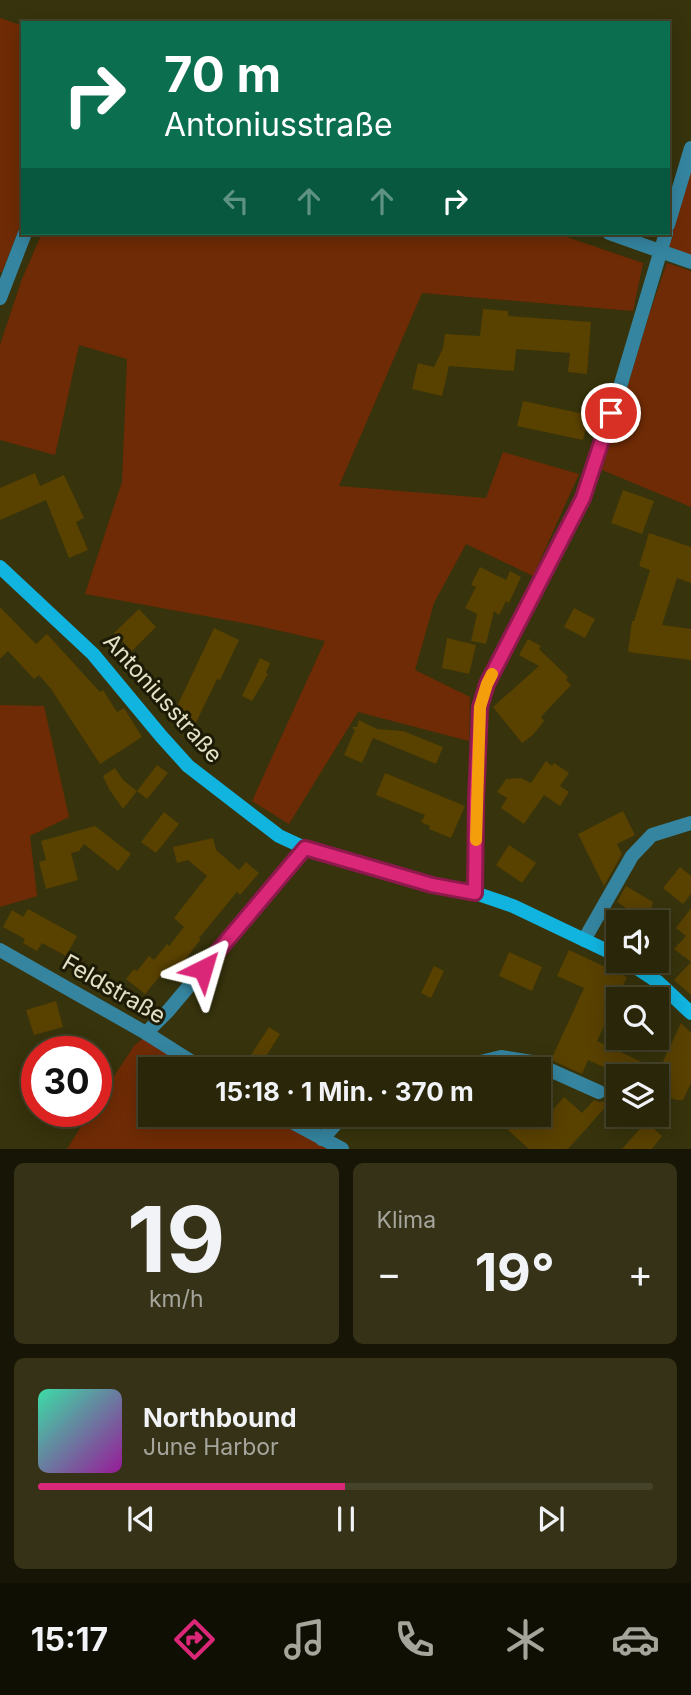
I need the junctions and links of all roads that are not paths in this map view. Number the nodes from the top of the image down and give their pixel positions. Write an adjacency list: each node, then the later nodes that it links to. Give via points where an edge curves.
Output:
1 (691, 148): 2 (street)
2 (670, 218)
3 (24, 235): 8 (street)
4 (615, 235): 6 (street)
5 (665, 235): 6 (street)
6 (661, 251): 7 (street); 12 (street, via 583,498 487,684 480,707)
7 (691, 262)
8 (0, 298)
9 (0, 566): 11 (street, Antoniusstraße, via 93,654 188,766 279,836)
10 (691, 823): 13 (street, via 652,835 632,856)
11 (305, 848): 12 (street, Antoniusstraße); 18 (street)
12 (475, 893): 13 (street, Antoniusstraße)
13 (584, 940): 15 (street, Antoniusstraße)
14 (0, 950): 18 (street, Feldstraße)
15 (606, 950)
16 (644, 973): 17 (street)
17 (691, 1013)
18 (146, 1033): 19 (street, Feldstraße)
19 (184, 1057)
20 (551, 1071): 21 (street)
21 (598, 1092)
22 (300, 1127): 24 (street)
23 (333, 1127): 24 (street)
24 (322, 1139): 25 (street)
25 (342, 1149)

